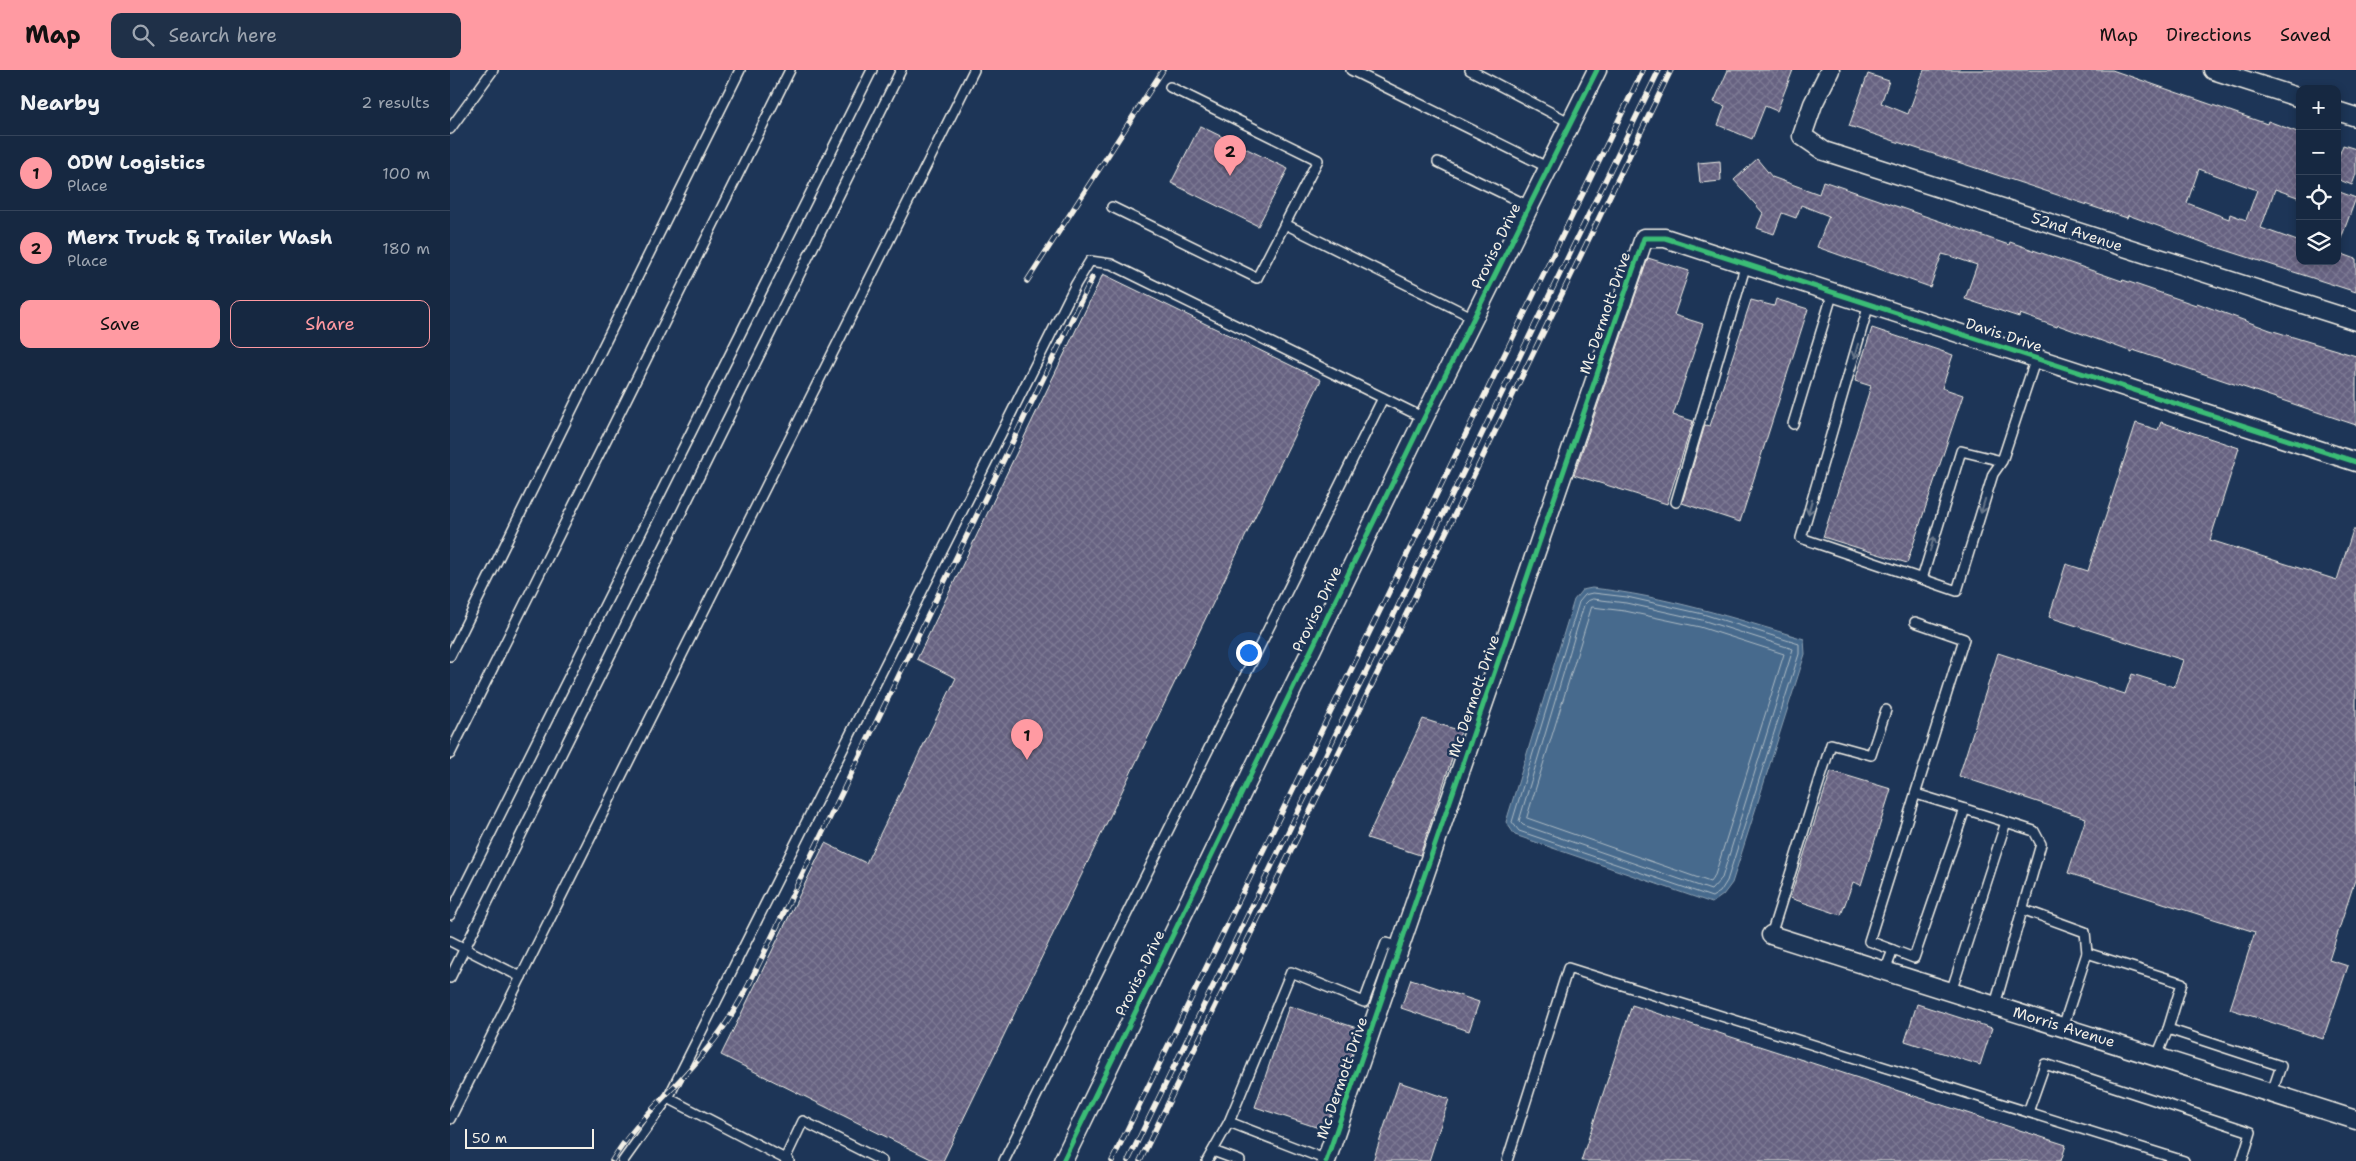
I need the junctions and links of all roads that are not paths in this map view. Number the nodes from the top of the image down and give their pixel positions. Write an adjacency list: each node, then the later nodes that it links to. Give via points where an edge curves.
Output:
1 (493, 70): 17 (lane)
2 (740, 70): 38 (lane)
3 (790, 70): 40 (lane)
4 (872, 70): 45 (lane)
5 (901, 70): 49 (lane)
6 (974, 70): 53 (lane)
7 (1351, 70): 19 (lane)
8 (1470, 70): 16 (lane)
9 (1598, 70): 16 (street, Proviso Drive)
10 (1830, 70): 28 (street, 52nd Avenue, via 1802,136 1824,151)
11 (2213, 70): 13 (street)
12 (1170, 87): 22 (lane, via 1318,160)
13 (2296, 97)
14 (2341, 112): 15 (street)
15 (2356, 117)
16 (1571, 123): 19 (street, Proviso Drive)
17 (450, 129)
18 (1438, 162): 20 (lane)
19 (1549, 168): 20 (street, Proviso Drive)
20 (1529, 206): 27 (street, Proviso Drive)
21 (1112, 207): 22 (lane, via 1256,278)
22 (1285, 224): 27 (lane)
23 (1644, 238): 24 (street, Davis Drive, via 1665,238); 48 (street, Mc Dermott Drive)
24 (1746, 264): 25 (street, Davis Drive); 35 (lane)
25 (1833, 292): 26 (street, Davis Drive); 32 (lane)
26 (1869, 304): 29 (street, Davis Drive); 36 (lane, one-way to 36, via 1801,538)
27 (1474, 318): 31 (street, Proviso Drive)
28 (2356, 321)
29 (2036, 358): 33 (lane); 34 (street, Davis Drive)
30 (1383, 398): 31 (lane); 61 (lane, via 1111,264 1090,261 1071,293); 71 (lane)
31 (1424, 418): 72 (street, Proviso Drive)
32 (1793, 424)
33 (2002, 461): 36 (lane, one-way to 36, via 1993,474 1957,591); 36 (lane, one-way to 33, via 1961,451)
34 (2356, 462)
35 (1676, 502)
36 (1922, 579)
37 (1915, 622): 41 (lane, via 1964,639)
38 (450, 656)
39 (1886, 710): 46 (lane, via 1871,755 1831,744)
40 (450, 754)
41 (1916, 794): 42 (lane); 50 (lane, via 1869,941)
42 (1965, 809): 43 (lane); 50 (lane, via 1914,958)
43 (2006, 822): 44 (lane, via 2034,831 2041,844); 55 (lane)
44 (2022, 909): 51 (lane, via 2085,932); 56 (lane)
45 (450, 915)
46 (1771, 935): 52 (street, Morris Avenue)
47 (450, 941): 49 (lane)
48 (1401, 947): 65 (lane, via 1386,943 1364,1002 1291,972); 68 (street, Mc Dermott Drive)
49 (465, 948): 53 (lane); 54 (lane)
50 (1893, 950): 52 (lane)
51 (2087, 953): 57 (lane); 58 (lane, via 2182,983)
52 (1885, 971): 55 (street, Morris Avenue)
53 (521, 977): 63 (lane)
54 (450, 978)
55 (1952, 992): 56 (street, Morris Avenue)
56 (1995, 1005): 57 (street, Morris Avenue)
57 (2063, 1027): 59 (street, Morris Avenue)
58 (2168, 1029): 59 (lane); 60 (lane, via 2281,1066)
59 (2157, 1056): 60 (street, Morris Avenue)
60 (2272, 1092): 64 (street, Morris Avenue)
61 (668, 1098): 67 (lane); 69 (lane)
62 (2028, 1112): 75 (lane, via 1568,968); 76 (lane); 77 (lane, via 2045,1064 2252,1132)
63 (450, 1119)
64 (2356, 1120)
65 (1229, 1122): 66 (lane); 68 (lane)
66 (1213, 1152): 73 (lane); 74 (lane)
67 (787, 1160): 70 (lane, via 803,1121)
68 (1327, 1160)
69 (623, 1161)
70 (882, 1161)
71 (1004, 1161)
72 (1063, 1161)
73 (1207, 1161)
74 (1240, 1161)
75 (1507, 1161)
76 (2184, 1161)
77 (2242, 1161)

